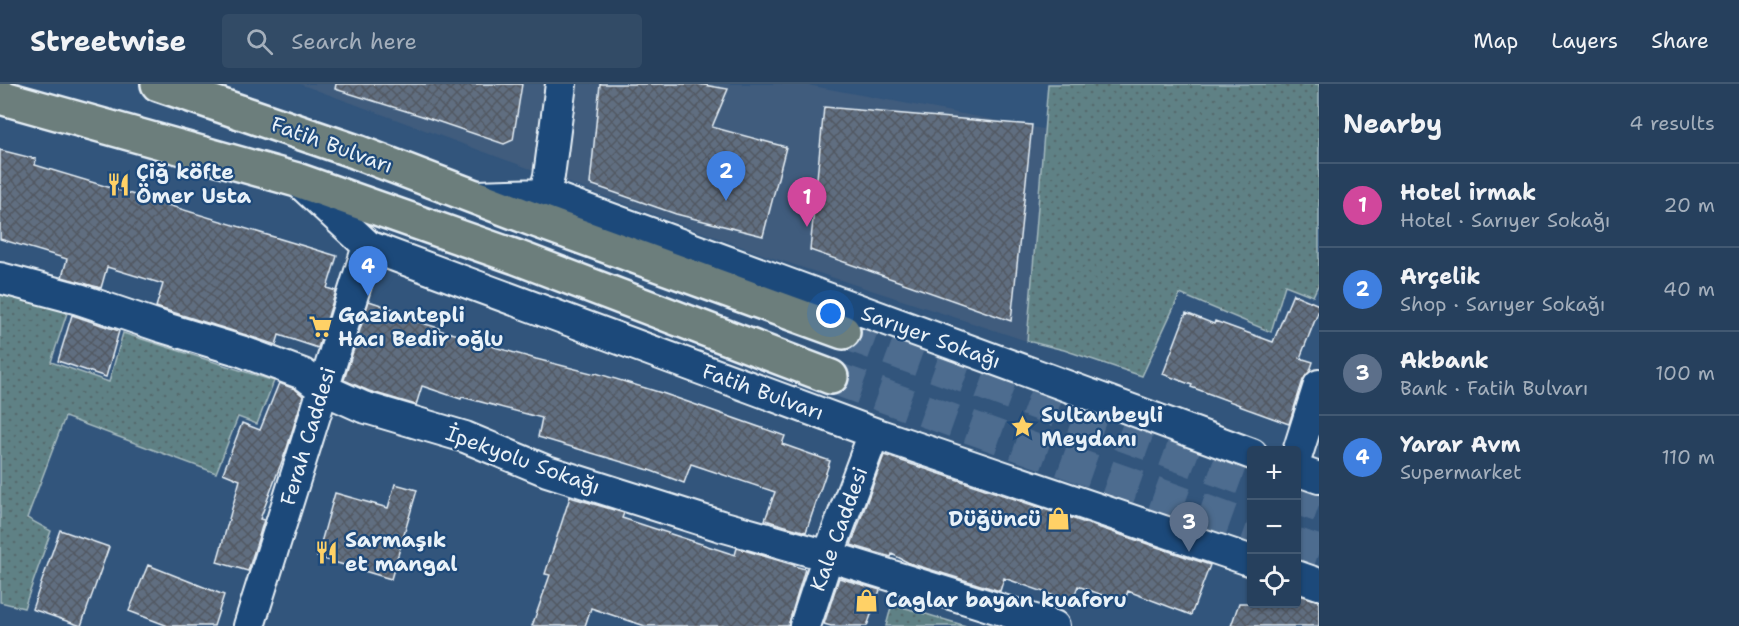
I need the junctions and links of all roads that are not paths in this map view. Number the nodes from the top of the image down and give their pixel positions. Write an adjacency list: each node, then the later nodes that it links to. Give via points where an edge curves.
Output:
1 (51, 84): 5 (main road)
2 (158, 84): 8 (main road, Fatih Bulvarı)
3 (561, 84): 7 (street)
4 (0, 97): 5 (main road, Fatih Bulvarı)
5 (71, 117): 6 (main road, Fatih Bulvarı)
6 (297, 180): 9 (street, Fatih Bulvarı); 12 (main road, Fatih Bulvarı, via 516,257)
7 (544, 194): 8 (street, Sarıyer Sokağı); 17 (street, Sarıyer Sokağı)
8 (471, 196): 11 (main road, Fatih Bulvarı)
9 (368, 246): 14 (street, Ferah Caddesi); 15 (street, Fatih Bulvarı)
10 (0, 278): 14 (street, İpekyolu Sokağı, via 241,351 303,374)
11 (843, 332)
12 (831, 377)
13 (1319, 385): 16 (street)
14 (323, 389): 20 (street, İpekyolu Sokağı, via 363,407 465,437 547,471); 24 (street, Ferah Caddesi)
15 (874, 433): 20 (street, Kale Caddesi); 21 (street, Fatih Bulvarı)
16 (1300, 446)
17 (1247, 453)
18 (1301, 472): 19 (street)
19 (1319, 478)
20 (828, 556): 25 (street, Kale Caddesi); 26 (street, İpekyolu Sokağı)
21 (1247, 560)
22 (1301, 578): 23 (street)
23 (1319, 584)
24 (249, 626)
25 (805, 626)
26 (1054, 626)

